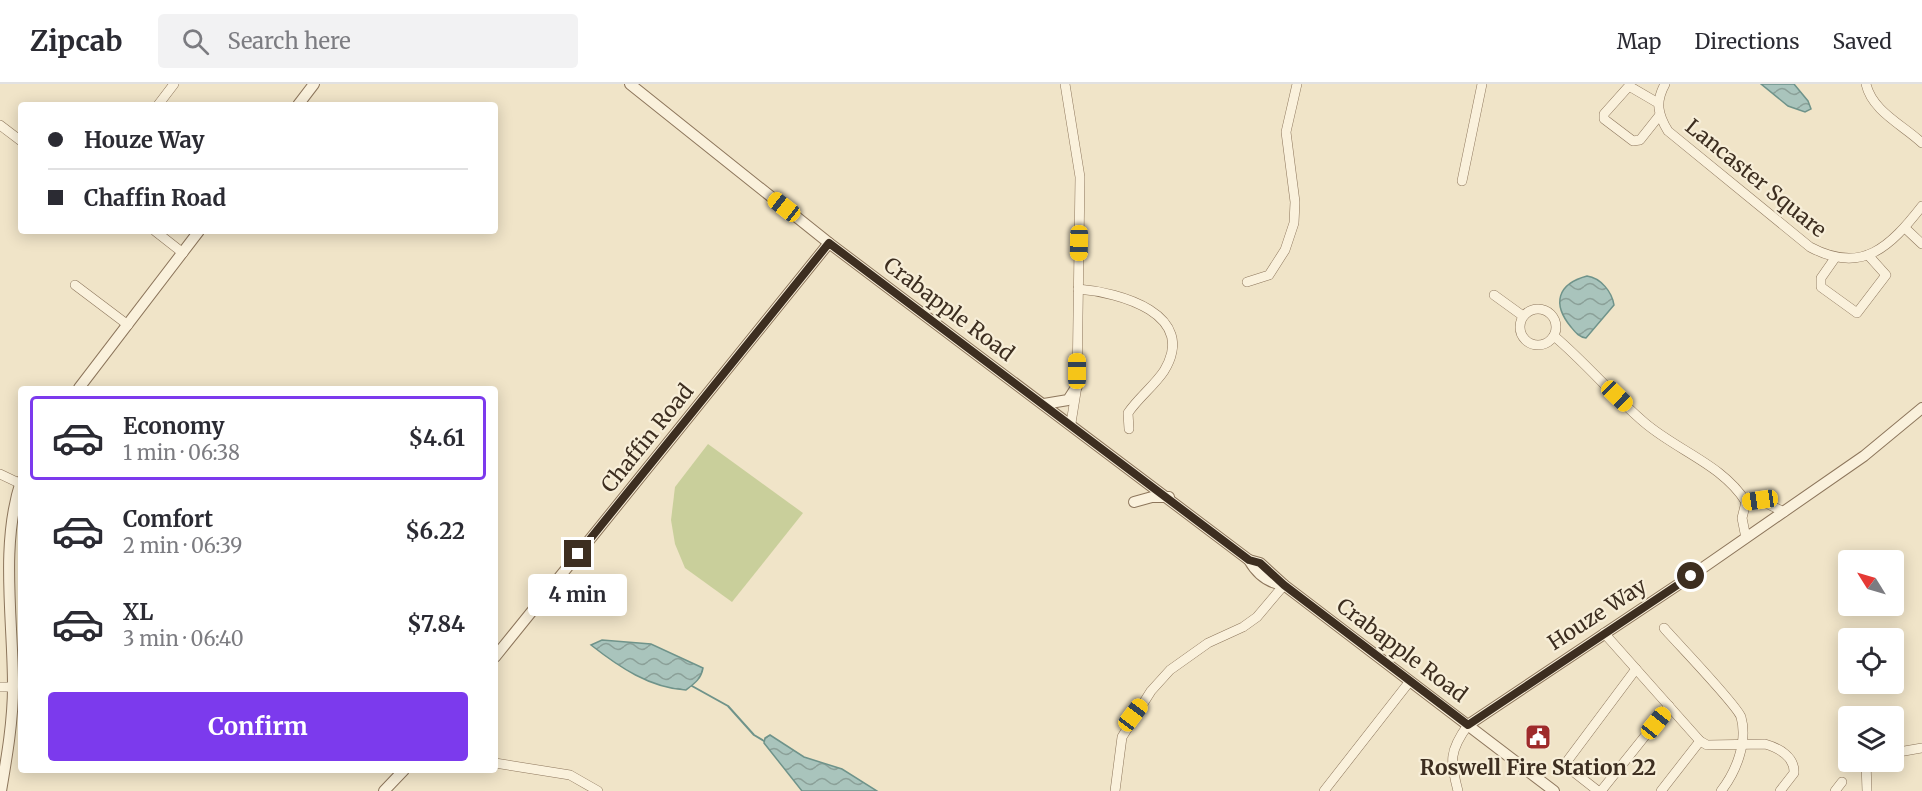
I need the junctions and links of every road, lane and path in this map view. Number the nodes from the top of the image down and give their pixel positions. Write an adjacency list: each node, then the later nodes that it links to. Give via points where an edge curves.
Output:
1 (174, 84): 9 (street)
2 (314, 84): 10 (street)
3 (630, 84): 21 (street, Crabapple Road)
4 (1065, 84): 30 (street, via 1080,177)
5 (1297, 84): 28 (street, via 1286,132 1295,202 1292,230 1269,275)
6 (1482, 84): 16 (street)
7 (1665, 84): 11 (street, Lancaster Square)
8 (1866, 84): 15 (street, via 1876,106)
9 (160, 102)
10 (300, 102)
11 (1658, 103): 12 (street, Lancaster Square); 12 (street, via 1629,86 1604,114 1604,119 1633,141 1640,140)
12 (1659, 116): 26 (street, Lancaster Square, via 1668,131 1694,154 1810,247)
13 (0, 125): 14 (street)
14 (18, 139)
15 (1922, 143)
16 (1462, 181)
17 (1922, 206): 18 (street, Lancaster Square)
18 (1905, 228): 22 (street); 24 (street, Lancaster Square, via 1886,246)
19 (159, 234): 23 (street)
20 (197, 234): 23 (street)
21 (829, 243): 25 (street, Crabapple Road); 27 (street, Chaffin Road)
22 (1922, 244)
23 (183, 253): 33 (street)
24 (1868, 255): 26 (street, Lancaster Square); 26 (street, via 1887,275 1857,313 1821,287 1821,278)
25 (846, 256): 27 (street); 37 (street, Crabapple Road)
26 (1835, 258)
27 (816, 260): 52 (street, Chaffin Road)
28 (1247, 282)
29 (75, 285): 33 (street)
30 (1078, 289): 36 (street); 40 (street, via 1110,292 1154,311 1169,325 1171,354 1164,371 1128,413)
31 (1494, 295): 32 (street)
32 (1523, 316): 34 (street, via 1533,310 1545,311 1556,324); 34 (street, via 1520,333 1527,343 1539,346)
33 (128, 325): 35 (street)
34 (1554, 336): 46 (street, via 1644,422 1724,475)
35 (81, 386)
36 (1077, 386): 37 (street, via 1068,400); 39 (street)
37 (1044, 404): 39 (street, Crabapple Road)
38 (1922, 408): 47 (street, Houze Way, via 1864,456)
39 (1071, 423): 44 (street, Crabapple Road)
40 (1129, 429)
41 (0, 474): 42 (street)
42 (18, 482)
43 (18, 493): 56 (street, via 9,545)
44 (1169, 497): 45 (street); 49 (street, Crabapple Road, via 1249,560 1272,584)
45 (1134, 502)
46 (1746, 502): 47 (street, via 1760,500); 48 (street, via 1742,518)
47 (1784, 512): 48 (street, Houze Way)
48 (1746, 538): 51 (street, Houze Way)
49 (1284, 585): 54 (street, Crabapple Road); 70 (street, via 1257,617 1179,663 1151,691 1122,737)
50 (1664, 628): 60 (street, via 1737,710 1741,717)
51 (1604, 633): 53 (street); 58 (street, Houze Way)
52 (498, 653)
53 (1636, 669): 57 (street); 74 (street, via 1568,760 1570,769)
54 (1410, 681): 58 (street, Crabapple Road); 71 (street)
55 (0, 687): 56 (street)
56 (13, 687): 67 (street)
57 (1669, 706): 59 (street); 74 (street)
58 (1468, 725): 72 (street, via 1451,756); 73 (street, Crabapple Road)
59 (1700, 741): 60 (street, via 1707,745); 75 (street)
60 (1741, 745): 76 (street, via 1735,774); 77 (street, via 1774,747 1790,758 1794,773)
61 (1922, 748): 62 (street)
62 (1904, 751)
63 (498, 763): 69 (street, via 570,775)
64 (1866, 772): 79 (street)
65 (401, 773): 68 (street)
66 (1842, 782): 78 (street)
67 (1, 791)
68 (384, 791)
69 (598, 791)
70 (1115, 791)
71 (1324, 791)
72 (1458, 791)
73 (1554, 791)
74 (1600, 791)
75 (1661, 791)
76 (1721, 791)
77 (1780, 791)
78 (1835, 791)
79 (1867, 791)

